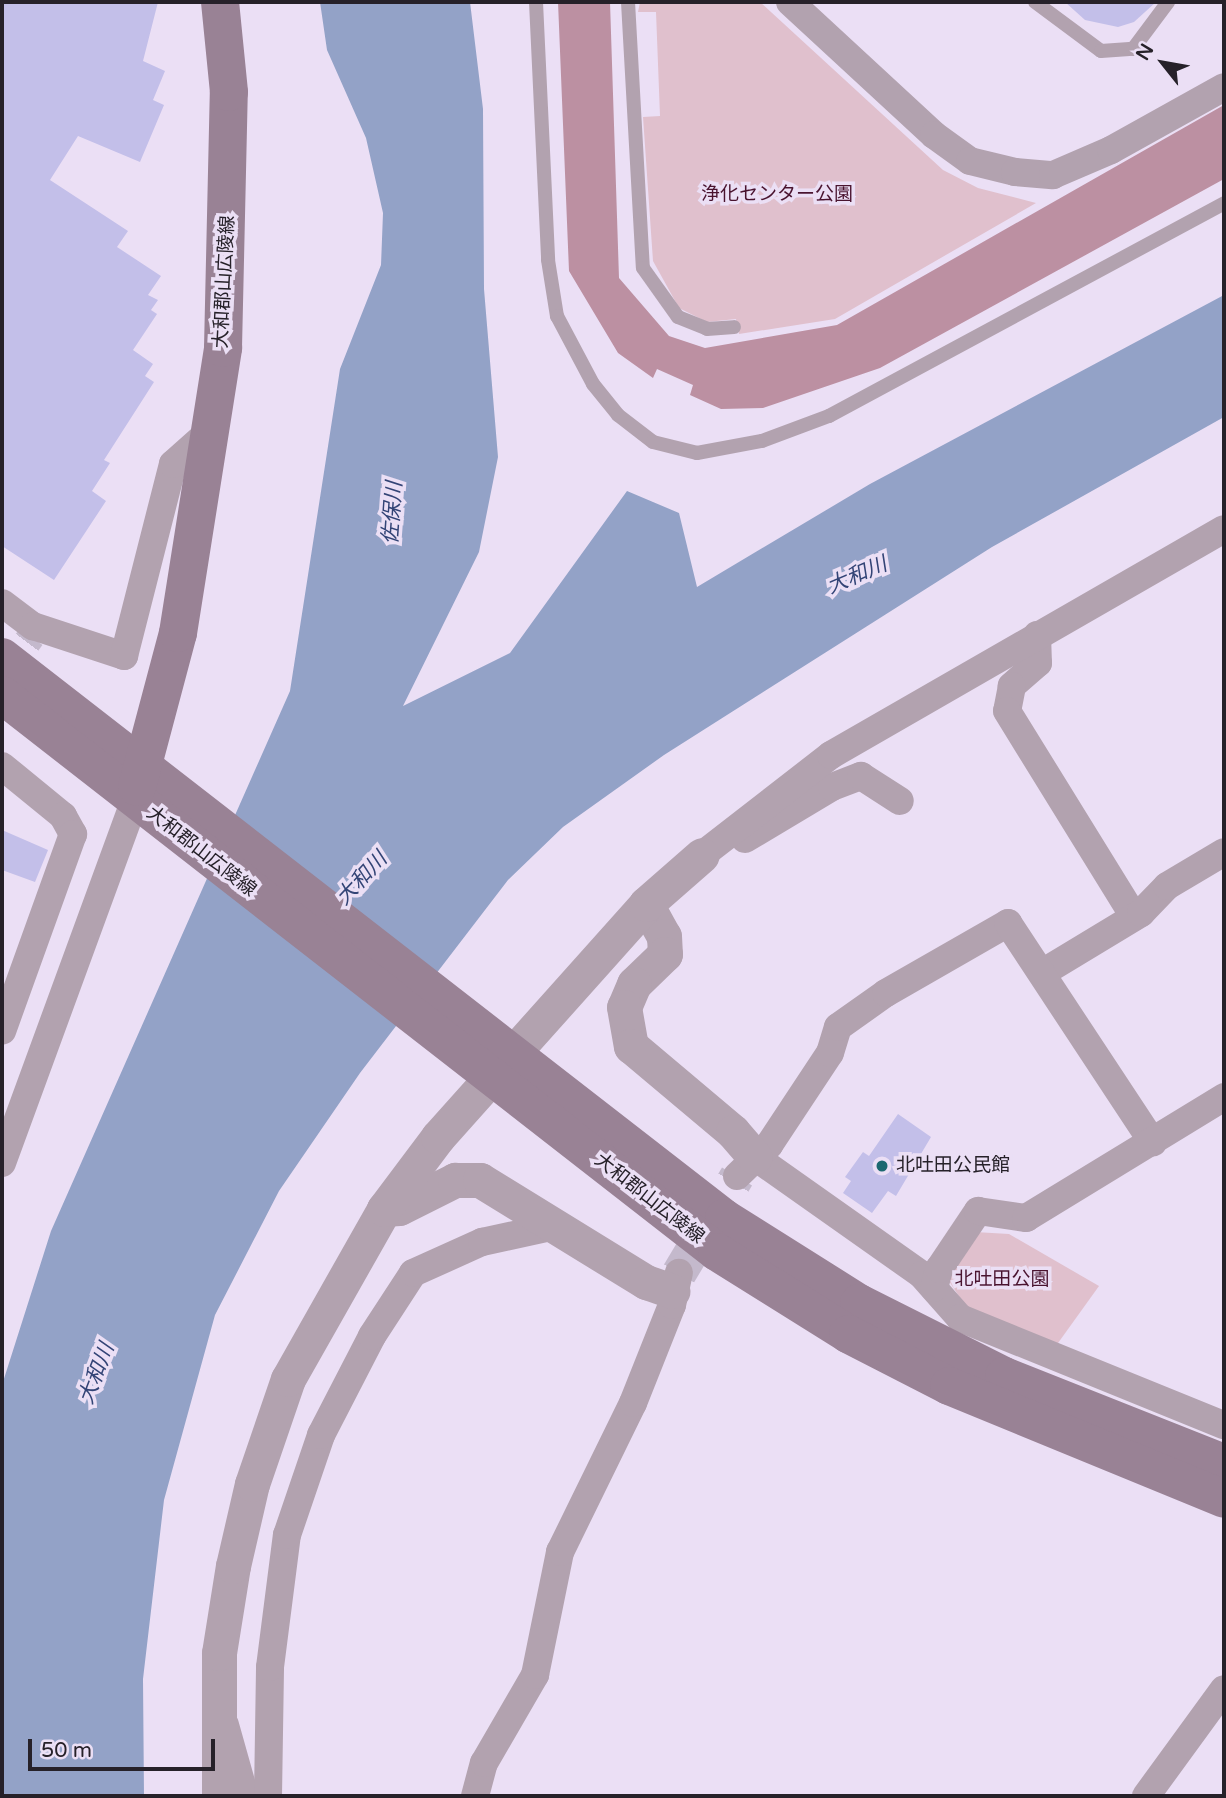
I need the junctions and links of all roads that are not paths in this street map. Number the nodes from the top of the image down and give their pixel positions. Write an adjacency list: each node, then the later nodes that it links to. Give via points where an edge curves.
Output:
1 (220, 2): 10 (main road, 大和郡山広陵線, via 229,92 229,232 222,348)
2 (536, 2): 8 (lane, via 548,260 557,316 593,384 618,415 653,442 696,453 762,441 829,416)
3 (628, 2): 9 (lane, via 643,268 678,317 707,329)
4 (790, 2): 7 (street, via 934,135 970,161 1015,172 1053,175 1111,150)
5 (1035, 2): 6 (lane, via 1101,51 1133,49)
6 (1168, 2)
7 (1224, 87)
8 (1224, 203)
9 (734, 327)
10 (210, 431): 14 (street, via 173,464 124,656); 17 (main road, 大和郡山広陵線)
11 (1224, 529): 13 (street)
12 (2, 603): 14 (street)
13 (1037, 635): 20 (street, via 831,755); 22 (street, via 1038,663 1012,686 1007,711)
14 (22, 640): 17 (main road, 大和郡山広陵線)
15 (2, 695): 17 (main road, 大和郡山広陵線)
16 (2, 766): 24 (street, via 63,816 73,834)
17 (155, 795): 25 (main road, 大和郡山広陵線); 28 (street)
18 (900, 800): 20 (street, via 860,776 832,787 716,856)
19 (1224, 852): 22 (street, via 1167,886)
20 (702, 855): 21 (street)
21 (646, 904): 25 (street); 29 (street, via 664,936 665,954 634,984 624,1007 631,1046 733,1132)
22 (1134, 916): 23 (street)
23 (1042, 973): 27 (street); 29 (street, via 1008,923 886,993 838,1027 830,1053)
24 (2, 1031)
25 (491, 1056): 30 (street); 35 (main road, 大和郡山広陵線, via 724,1218 859,1303 1004,1376); 36 (main road, 大和郡山広陵線, via 717,1252 848,1334 949,1386)
26 (1224, 1097): 27 (street)
27 (1153, 1143): 33 (street, via 1026,1218 978,1211 939,1269)
28 (2, 1163)
29 (746, 1167): 33 (street)
30 (384, 1209): 31 (street, via 399,1209 455,1180 480,1180); 38 (street, via 288,1379 252,1484 225,1616)
31 (556, 1226): 32 (street, via 646,1282); 41 (street, via 482,1242 413,1273 372,1336 321,1435 287,1535 270,1667)
32 (676, 1282): 42 (street, via 633,1403 560,1552 536,1675 484,1763)
33 (934, 1288): 34 (street, via 960,1318)
34 (1224, 1425)
35 (1224, 1463)
36 (1224, 1499)
37 (1224, 1689): 43 (street)
38 (217, 1719): 39 (street); 40 (street, via 229,1728)
39 (219, 1796)
40 (245, 1796)
41 (268, 1796)
42 (475, 1796)
43 (1146, 1796)

